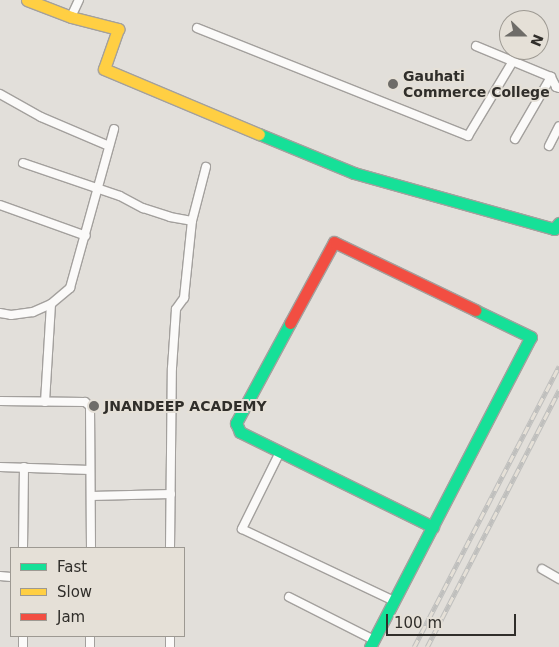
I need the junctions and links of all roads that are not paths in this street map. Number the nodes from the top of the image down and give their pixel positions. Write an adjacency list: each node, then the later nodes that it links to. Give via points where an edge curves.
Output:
1 (27, 0): 3 (street)
2 (79, 0): 3 (street)
3 (70, 17): 20 (street, via 118,29 104,69 354,173 554,229)
4 (197, 28): 6 (street, via 468,136)
5 (476, 46): 6 (street)
6 (513, 62): 7 (street)
7 (551, 78): 8 (street); 12 (street)
8 (559, 88)
9 (0, 94): 13 (street, via 41,118)
10 (559, 126): 14 (street)
11 (114, 129): 13 (street)
12 (515, 139)
13 (109, 146): 17 (street)
14 (549, 146)
15 (23, 164): 17 (street)
16 (206, 167): 19 (street)
17 (97, 189): 19 (street); 21 (street)
18 (0, 204): 21 (street)
19 (192, 222): 30 (street, via 184,298 176,309)
20 (559, 222)
21 (86, 236): 22 (street, via 70,288)
22 (51, 304): 23 (street, via 33,312); 25 (street)
23 (0, 313)
24 (0, 401): 25 (street)
25 (44, 402): 29 (street, via 86,402 90,406)
26 (280, 452): 32 (street); 32 (street, via 240,432 236,423 334,242 531,337); 39 (street, via 242,528)
27 (0, 467): 28 (street)
28 (24, 467): 29 (street); 33 (street)
29 (90, 470): 31 (street)
30 (171, 494): 31 (street); 35 (street)
31 (91, 496): 34 (street)
32 (433, 527): 39 (street)
33 (23, 547)
34 (91, 547)
35 (170, 547)
36 (542, 569): 37 (street)
37 (559, 579)
38 (289, 597): 40 (street)
39 (394, 601): 40 (street)
40 (372, 643)

